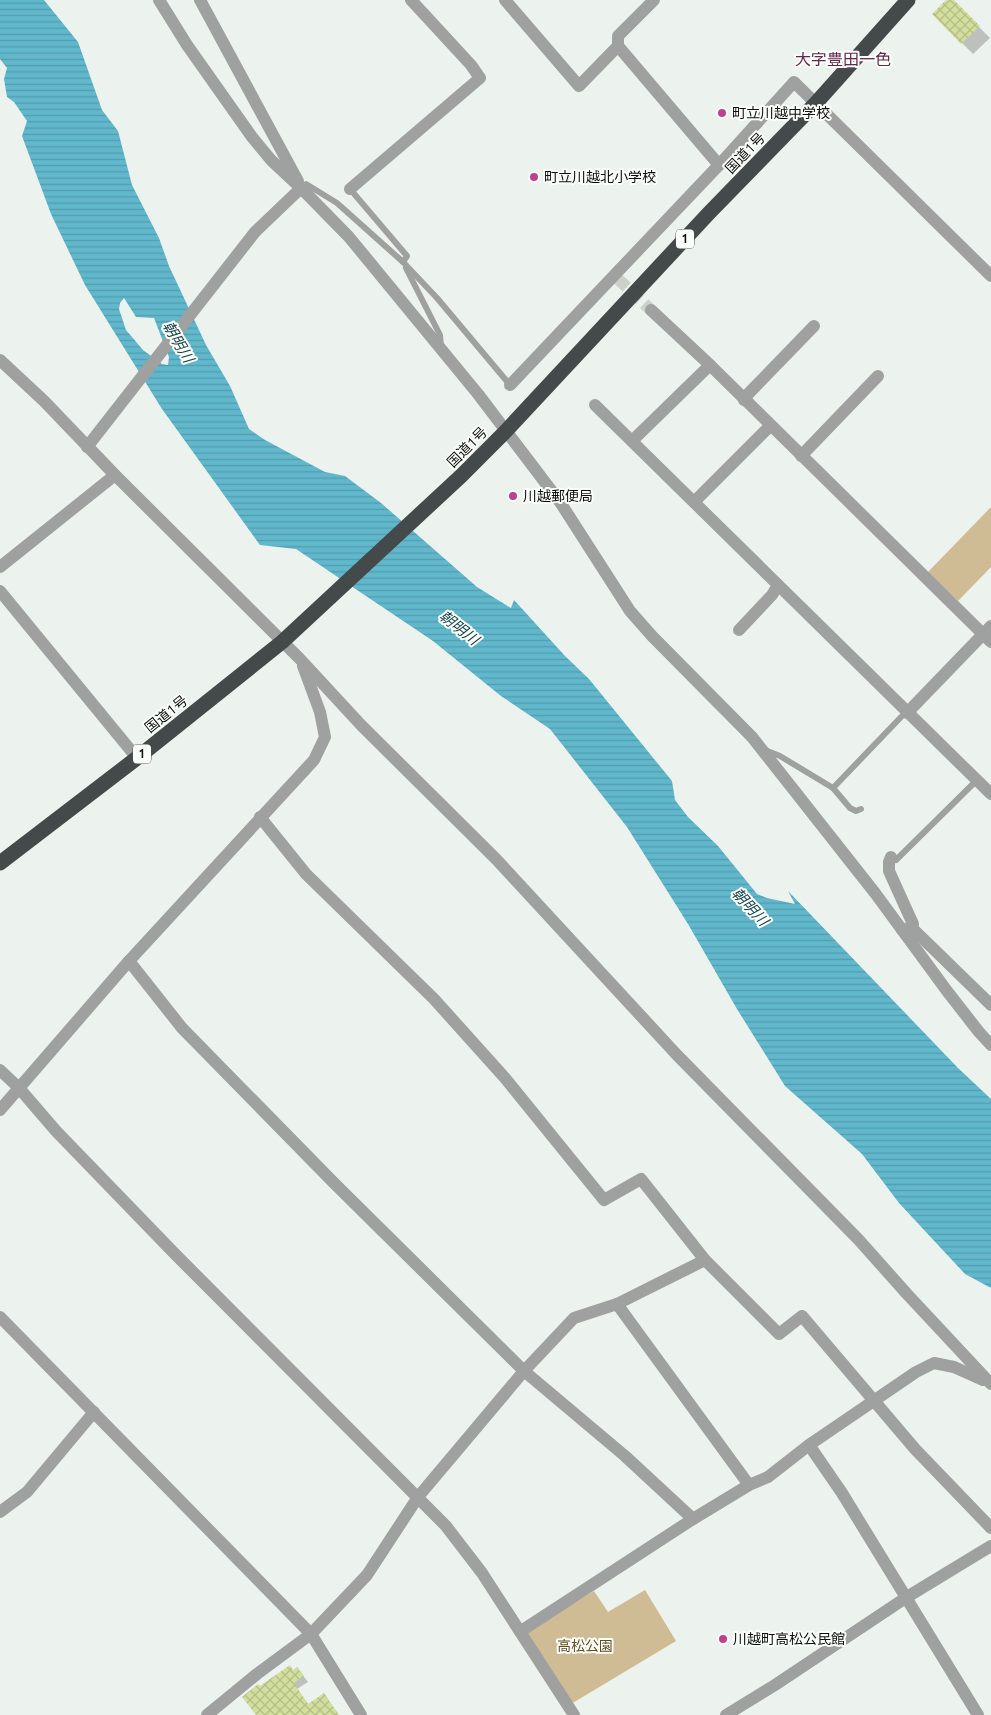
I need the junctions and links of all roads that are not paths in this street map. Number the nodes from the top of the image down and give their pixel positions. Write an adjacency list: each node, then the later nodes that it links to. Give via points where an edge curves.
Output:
1 (159, 0): 10 (street, via 252,137)
2 (200, 0): 10 (street)
3 (410, 0): 11 (street, via 480,78)
4 (505, 0): 7 (street, via 579,86)
5 (654, 0): 7 (street, via 618,36)
6 (908, 0): 8 (highway, 国道1号 / 1)
7 (618, 46): 9 (street)
8 (816, 104): 9 (street, via 794,82); 13 (street); 24 (highway, 国道1号 / 1)
9 (718, 165): 20 (street, via 616,277)
10 (301, 188): 12 (lane, via 306,184 337,203); 16 (street, via 349,237); 26 (street, via 255,232)
11 (350, 189): 12 (lane, via 407,256)
12 (403, 262): 16 (lane, via 440,335); 20 (lane)
13 (991, 276)
14 (650, 310): 18 (street)
15 (814, 326): 21 (street)
16 (441, 350): 24 (street)
17 (0, 360): 26 (street)
18 (710, 366): 21 (street); 25 (street)
19 (878, 376): 27 (street)
20 (510, 384)
21 (744, 400): 23 (street)
22 (595, 404): 25 (street)
23 (770, 426): 27 (street); 29 (street)
24 (505, 432): 35 (highway, 国道1号 / 1); 38 (street, via 560,502 630,612)
25 (632, 441): 29 (street)
26 (87, 446): 28 (street)
27 (801, 456): 34 (street)
28 (114, 475): 30 (street); 35 (street)
29 (694, 502): 31 (street)
30 (0, 567)
31 (778, 585): 33 (street); 37 (street)
32 (0, 591): 39 (street)
33 (739, 630)
34 (988, 634): 37 (street)
35 (282, 642): 36 (street); 39 (highway, 国道1号 / 1)
36 (300, 659): 44 (street, via 320,712 324,737 314,760); 58 (street, via 361,725 496,859 677,1055 858,1239)
37 (907, 713): 40 (street); 41 (lane)
38 (761, 749): 41 (lane, via 780,756); 47 (street)
39 (137, 758): 46 (highway, 国道1号 / 1)
40 (977, 780): 42 (street); 45 (lane)
41 (833, 788): 43 (lane, via 850,808)
42 (991, 794)
43 (861, 809)
44 (260, 817): 48 (street); 54 (street, via 306,874 434,999 604,1200 641,1179)
45 (894, 859): 47 (street, via 889,862 888,871 913,924)
46 (0, 863)
47 (907, 929): 49 (street); 50 (street)
48 (129, 961): 52 (street); 57 (street, via 182,1028)
49 (991, 1006)
50 (991, 1045)
51 (0, 1070): 52 (street)
52 (19, 1088): 53 (street); 63 (street, via 175,1254)
53 (0, 1110)
54 (705, 1260): 55 (street); 59 (street, via 779,1334 802,1316)
55 (617, 1304): 57 (street, via 574,1318); 62 (street)
56 (0, 1317): 60 (street)
57 (524, 1371): 63 (street); 65 (street, via 625,1456)
58 (991, 1384): 59 (street, via 954,1367 934,1363)
59 (874, 1400): 61 (street); 66 (street, via 915,1449)
60 (94, 1412): 64 (street, via 28,1492); 70 (street)
61 (809, 1446): 62 (street, via 768,1477); 68 (street)
62 (749, 1485): 65 (street)
63 (418, 1497): 69 (street, via 452,1534); 70 (street, via 367,1575)
64 (0, 1512)
65 (693, 1519): 69 (street)
66 (991, 1528)
67 (991, 1546): 68 (street)
68 (907, 1597): 74 (street); 75 (street)
69 (521, 1631): 73 (street)
70 (311, 1634): 71 (street); 72 (street)
71 (207, 1715)
72 (361, 1715)
73 (574, 1715)
74 (726, 1715)
75 (978, 1715)

